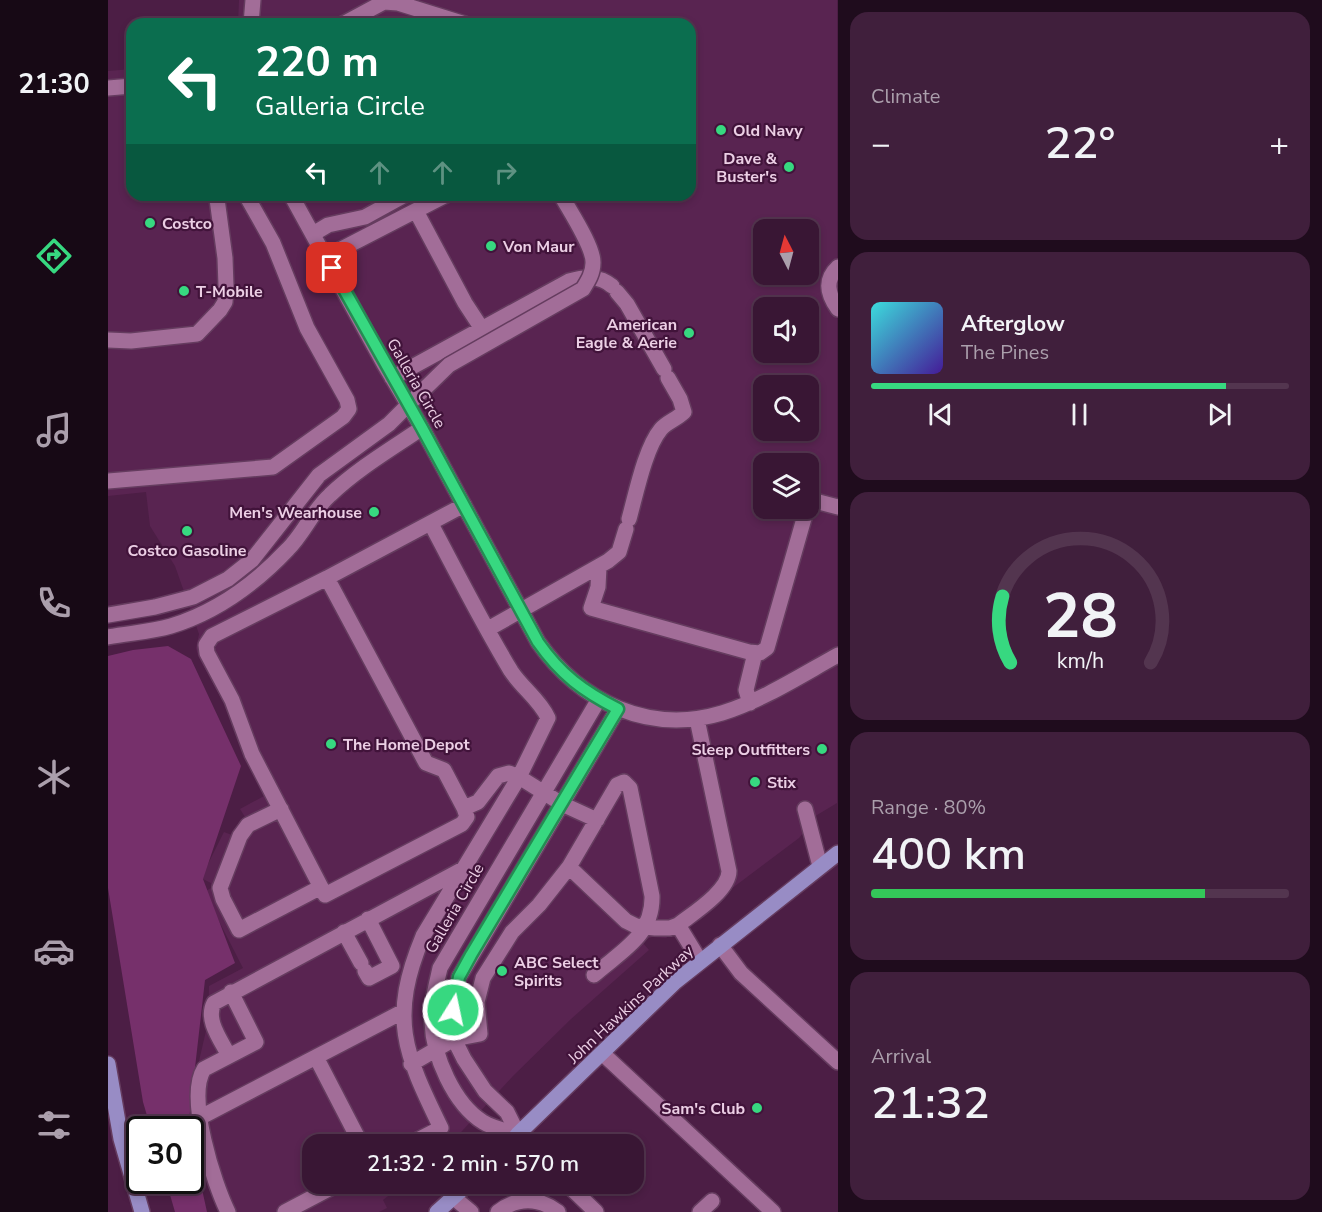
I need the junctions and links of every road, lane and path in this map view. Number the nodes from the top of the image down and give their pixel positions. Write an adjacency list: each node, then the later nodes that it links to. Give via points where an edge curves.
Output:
1 (253, 0): 3 (street)
2 (388, 1): 4 (street); 5 (street)
3 (252, 18)
4 (354, 18)
5 (446, 18)
6 (126, 86): 7 (street)
7 (108, 88)
8 (217, 201): 20 (street, via 226,286 220,310 196,334)
9 (249, 201): 24 (street, via 273,243 307,328 349,409 344,417 273,467)
10 (294, 201): 15 (street, Galleria Circle)
11 (394, 201): 15 (street, via 365,217 328,225)
12 (434, 201): 14 (street)
13 (564, 201): 22 (street, bridge, via 592,251 591,276 583,289 449,365)
14 (416, 210): 16 (street); 19 (street)
15 (313, 234): 16 (street, Galleria Circle)
16 (326, 257): 21 (street, Galleria Circle)
17 (837, 267): 18 (street, via 828,289)
18 (837, 309)
19 (482, 329): 21 (street); 30 (street, via 569,281 586,276 606,281 627,304 680,399 684,412 663,426 653,440 619,552)
20 (108, 340)
21 (392, 378): 22 (street, Galleria Circle)
22 (408, 405): 23 (street, Galleria Circle); 33 (street, via 319,475 252,560 228,579 193,597)
23 (422, 428): 26 (street, Galleria Circle); 35 (street, via 328,497 290,548 260,577 224,603 169,626)
24 (108, 482)
25 (819, 502): 27 (street)
26 (464, 506): 29 (street); 32 (street, Galleria Circle)
27 (837, 507)
28 (804, 519): 36 (street, via 767,648)
29 (431, 524): 31 (street); 34 (street)
30 (599, 567): 32 (street); 36 (street, via 591,608)
31 (327, 578): 45 (street, via 426,764 444,770); 46 (street, via 212,636 206,645)
32 (522, 611): 34 (street); 38 (street, Galleria Circle, via 538,642 558,668)
33 (108, 615)
34 (488, 629): 42 (street, via 516,679 548,718)
35 (108, 636)
36 (755, 653): 39 (street, via 746,690)
37 (837, 655): 39 (street, Galleria Circle)
38 (598, 699): 40 (street, Galleria Circle); 43 (street, Galleria Circle)
39 (750, 703): 41 (street, Galleria Circle)
40 (618, 709): 41 (street, Galleria Circle, via 662,719); 44 (street)
41 (697, 719): 55 (street, via 729,878 722,889)
42 (519, 777): 43 (street); 45 (street, via 509,773 498,776 478,801); 52 (street)
43 (543, 792): 44 (street); 64 (street, Galleria Circle, via 440,968 432,1001)
44 (562, 804): 48 (street); 63 (street, via 459,977 453,1010)
45 (464, 807): 53 (street, via 467,817 462,824 326,895)
46 (280, 809): 53 (street); 53 (street, via 248,825 220,888 239,930)
47 (806, 809): 50 (street)
48 (597, 820): 51 (street); 56 (street, via 617,785 627,783 652,896)
49 (837, 853): 50 (main road, John Hawkins Parkway)
50 (820, 866): 58 (main road, John Hawkins Parkway)
51 (569, 867): 56 (street, via 626,921); 63 (street, via 512,932 483,978 477,1002 480,1034)
52 (464, 868): 54 (street); 62 (street, via 420,945 406,984)
53 (321, 886)
54 (368, 919): 57 (street); 57 (street, via 392,966 369,978)
55 (678, 926): 56 (street); 59 (street)
56 (646, 927): 60 (street)
57 (344, 932): 61 (street)
58 (720, 945): 59 (main road, John Hawkins Parkway); 68 (street, via 741,973)
59 (700, 961): 65 (main road, John Hawkins Parkway)
60 (594, 975)
61 (231, 992): 66 (street, via 210,1009 211,1020); 66 (street, via 256,1042)
62 (404, 1011): 67 (street); 70 (street)
63 (454, 1039): 64 (street); 77 (street, via 485,1091 507,1112)
64 (436, 1051): 70 (street); 76 (street, Galleria Circle, via 445,1076 462,1102 484,1123)
65 (602, 1053): 78 (main road, John Hawkins Parkway); 93 (street)
66 (229, 1056): 71 (street, via 201,1074)
67 (316, 1057): 72 (street); 74 (street)
68 (837, 1062)
69 (108, 1064): 84 (main road, via 121,1139)
70 (411, 1064): 75 (street, via 441,1128)
71 (201, 1116)
72 (203, 1116)
73 (204, 1132): 85 (street, via 213,1177)
74 (356, 1134)
75 (429, 1134)
76 (505, 1134)
77 (516, 1134)
78 (526, 1134)
79 (319, 1194): 86 (street)
80 (456, 1194): 82 (main road)
81 (579, 1195): 90 (street); 91 (street)
82 (453, 1197): 87 (main road); 88 (street)
83 (712, 1201): 92 (street)
84 (142, 1212)
85 (228, 1212)
86 (285, 1212)
87 (437, 1212)
88 (471, 1212)
89 (498, 1212): 90 (street, via 526,1200 540,1201)
90 (560, 1212)
91 (596, 1212)
92 (700, 1212)
93 (773, 1212)

